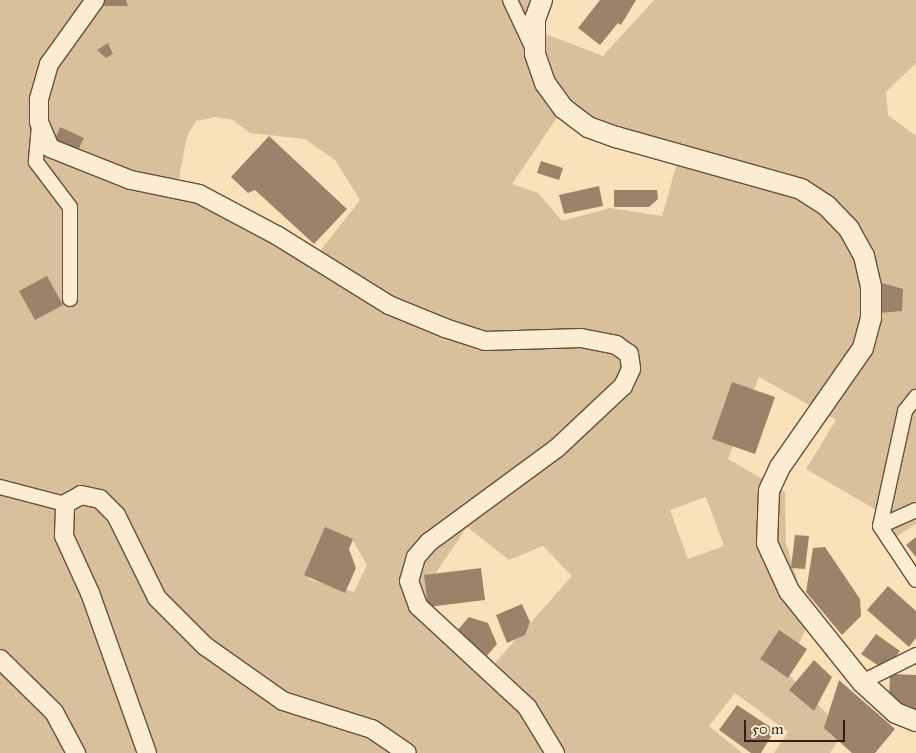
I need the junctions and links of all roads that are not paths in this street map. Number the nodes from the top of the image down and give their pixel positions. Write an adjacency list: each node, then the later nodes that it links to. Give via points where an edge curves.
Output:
1 (95, 0): 5 (street, via 49,64 39,100)
2 (510, 0): 4 (street)
3 (542, 0): 4 (main road, via 535,18)
4 (536, 54): 15 (main road, via 545,83 559,102 588,127 801,189 827,206 849,229 860,250 871,287 871,318 863,348 780,467 765,517 775,568)
5 (40, 122): 6 (street, via 36,162 70,207); 20 (street, via 44,142 60,154 131,180 199,194 278,236 389,305 445,328 485,341 581,338 616,345 629,354 631,369 624,386 557,448 429,542 416,558 409,581 418,606 527,707)
6 (70, 299)
7 (916, 397): 11 (street, via 905,411)
8 (0, 487): 9 (street)
9 (65, 504): 18 (street, via 64,536 90,593); 19 (street, via 81,495 100,499 116,515 157,598 179,624 257,686 300,708 372,729)
10 (916, 510): 11 (street)
11 (880, 526): 12 (street)
12 (916, 580)
13 (916, 655): 15 (street)
14 (0, 659): 17 (street, via 54,712)
15 (862, 682): 16 (main road, via 896,713)
16 (916, 721)
17 (76, 753)
18 (147, 753)
19 (407, 753)
20 (555, 753)

